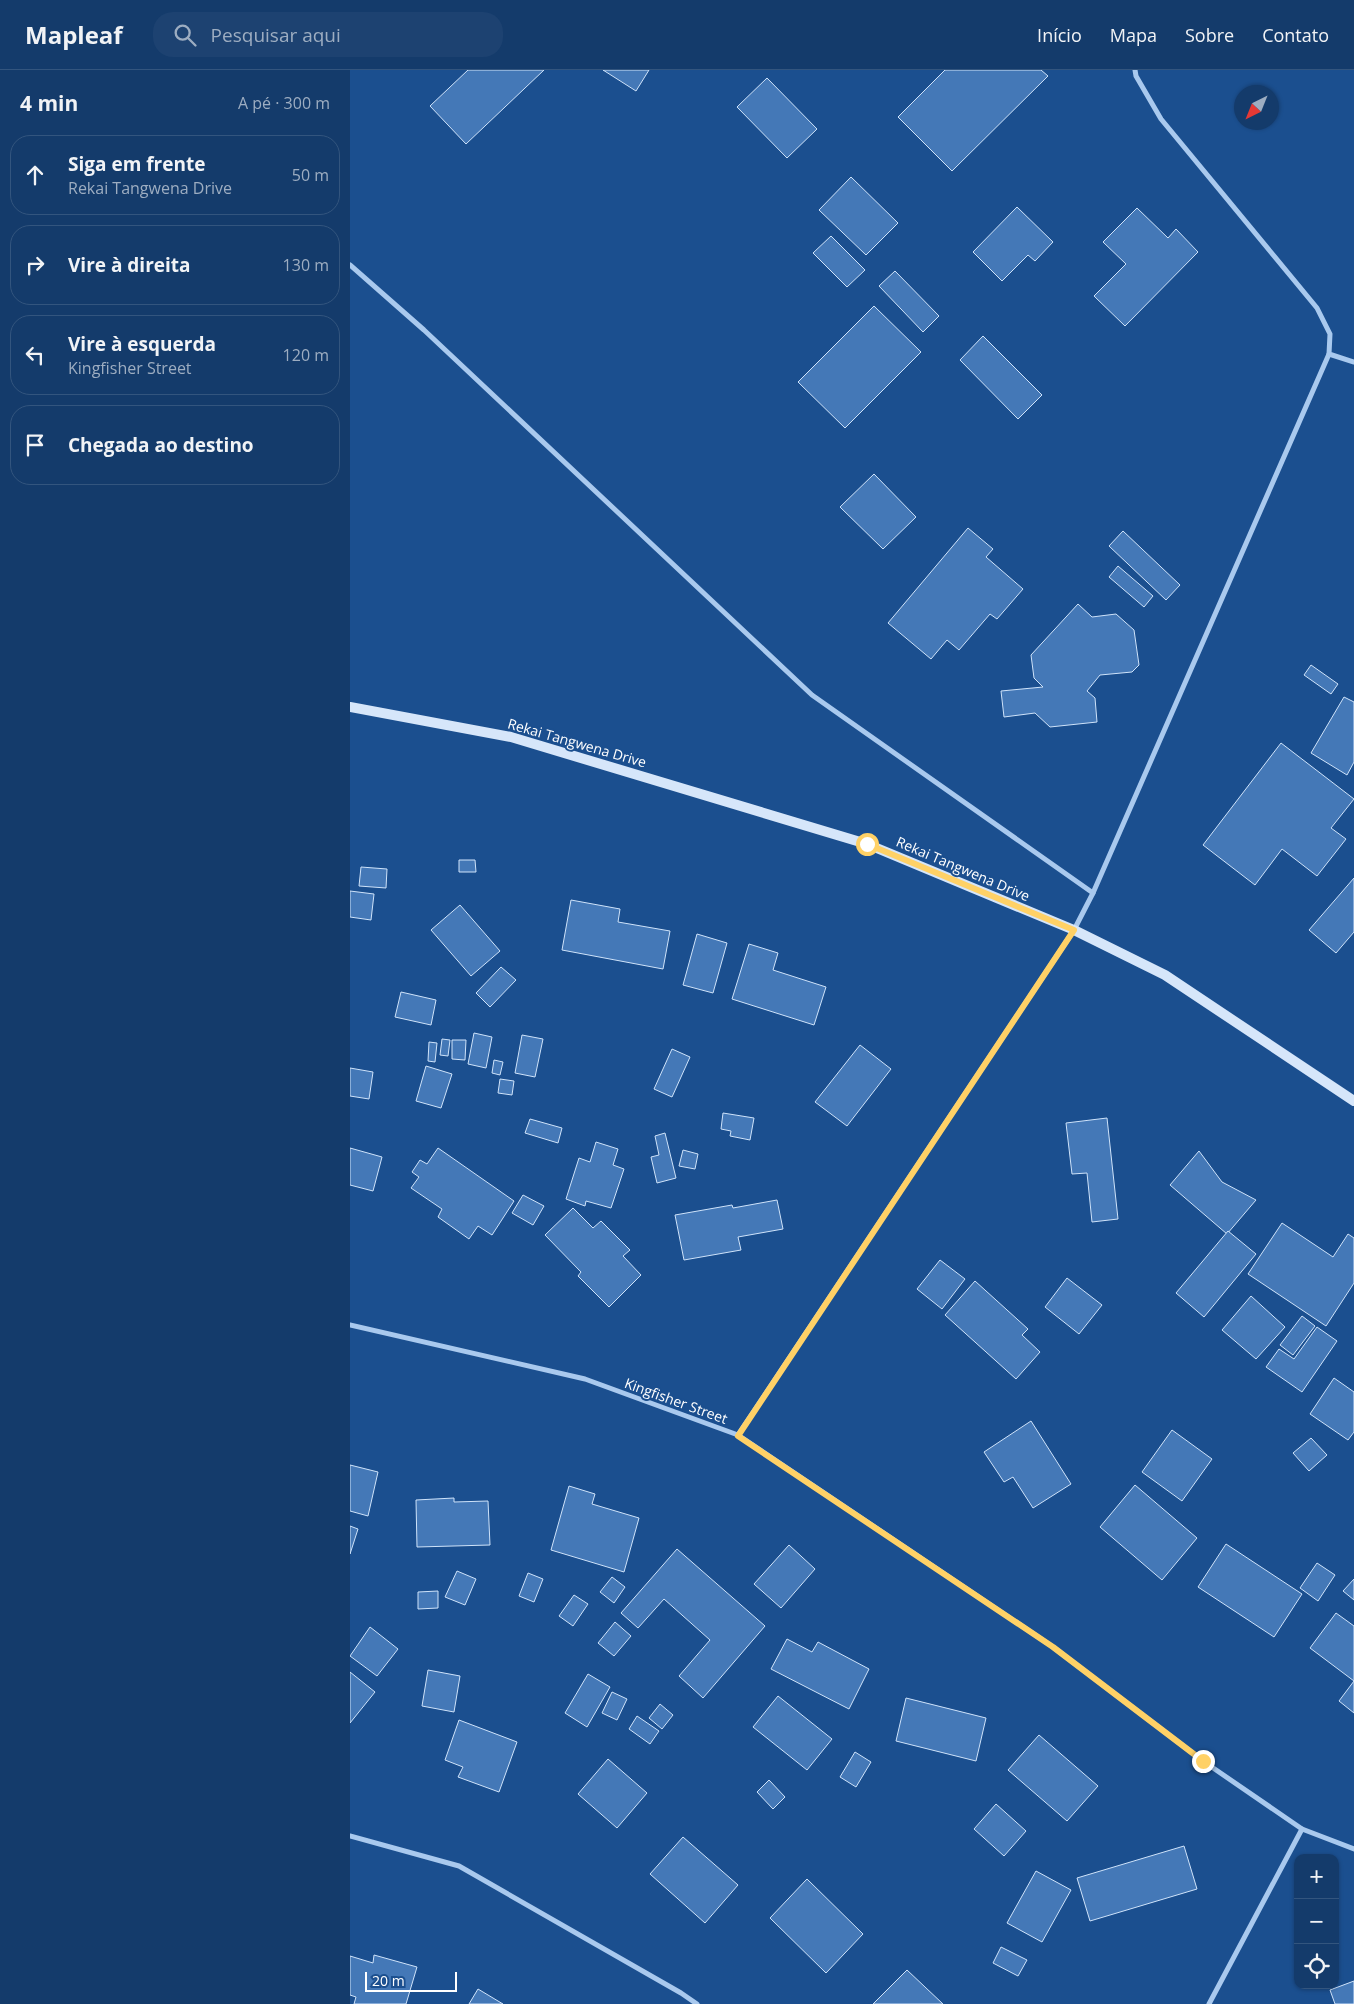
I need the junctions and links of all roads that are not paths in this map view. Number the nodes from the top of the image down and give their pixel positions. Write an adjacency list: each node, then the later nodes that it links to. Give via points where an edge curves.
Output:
1 (1130, 70): 3 (street)
2 (1135, 70): 3 (street)
3 (1136, 76): 5 (street, via 1161,119 1317,308 1330,334)
4 (350, 265): 8 (street, via 424,330 812,695)
5 (1328, 354): 6 (street); 8 (street)
6 (1354, 362)
7 (350, 707): 9 (street, Rekai Tangwena Drive, via 511,737 867,844)
8 (1093, 893): 9 (street)
9 (1074, 930): 10 (street, Rekai Tangwena Drive, via 1165,976); 12 (street)
10 (1354, 1101)
11 (350, 1325): 12 (street, Kingfisher Street, via 585,1379)
12 (738, 1436): 13 (street, Kingfisher Street, via 1053,1647 1203,1761)
13 (1302, 1829): 15 (street, Kingfisher Street); 17 (street)
14 (350, 1836): 16 (street, via 459,1866)
15 (1354, 1849)
16 (697, 2004)
17 (1209, 2004)

